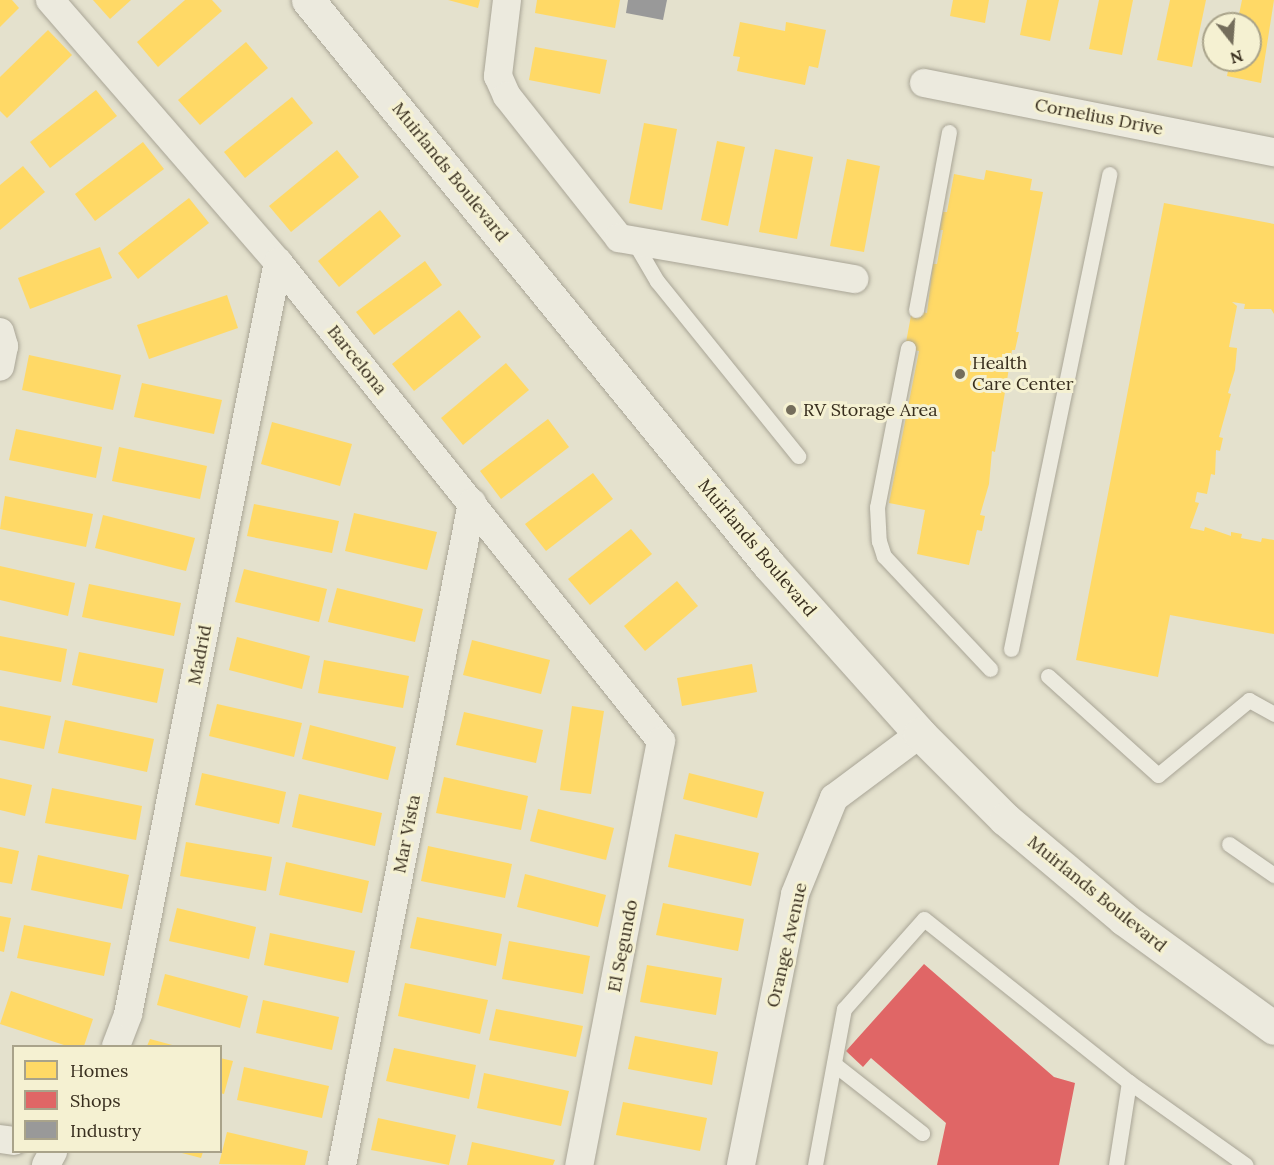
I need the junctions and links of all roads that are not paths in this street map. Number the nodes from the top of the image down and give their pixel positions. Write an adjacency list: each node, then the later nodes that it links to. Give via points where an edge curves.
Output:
1 (50, 0): 9 (street, Barcelona)
2 (308, 0): 22 (main road, Muirlands Boulevard, via 769,565)
3 (507, 0): 8 (street, via 498,67 507,96 619,238)
4 (924, 83): 6 (street, Cornelius Drive)
5 (949, 132): 11 (lane)
6 (1274, 152)
7 (1109, 174): 17 (lane)
8 (633, 240): 10 (street); 15 (lane, via 657,281)
9 (278, 262): 16 (street, Barcelona); 26 (street, Madrid, via 128,1014)
10 (854, 279)
11 (916, 310)
12 (0, 332): 14 (street, via 4,346)
13 (908, 348): 18 (lane, via 877,507 879,541 884,556)
14 (0, 367)
15 (798, 456)
16 (472, 503): 21 (street, Barcelona); 30 (street, Mar Vista)
17 (1011, 649)
18 (990, 669)
19 (1048, 676): 20 (lane, via 1158,775 1249,700)
20 (1274, 714)
21 (654, 729): 31 (street, El Segundo, via 661,741 660,757)
22 (920, 734): 25 (main road, Muirlands Boulevard, via 1005,819 1124,919); 32 (street, Orange Avenue, via 834,798 795,894)
23 (1229, 844): 24 (lane)
24 (1274, 874)
25 (1274, 1028)
26 (117, 1045)
27 (834, 1064): 28 (lane, via 844,1009 924,919); 29 (lane); 33 (lane)
28 (1129, 1082): 34 (lane); 35 (lane)
29 (922, 1133)
30 (342, 1165)
31 (579, 1165)
32 (741, 1165)
33 (815, 1165)
34 (1116, 1165)
35 (1246, 1165)

